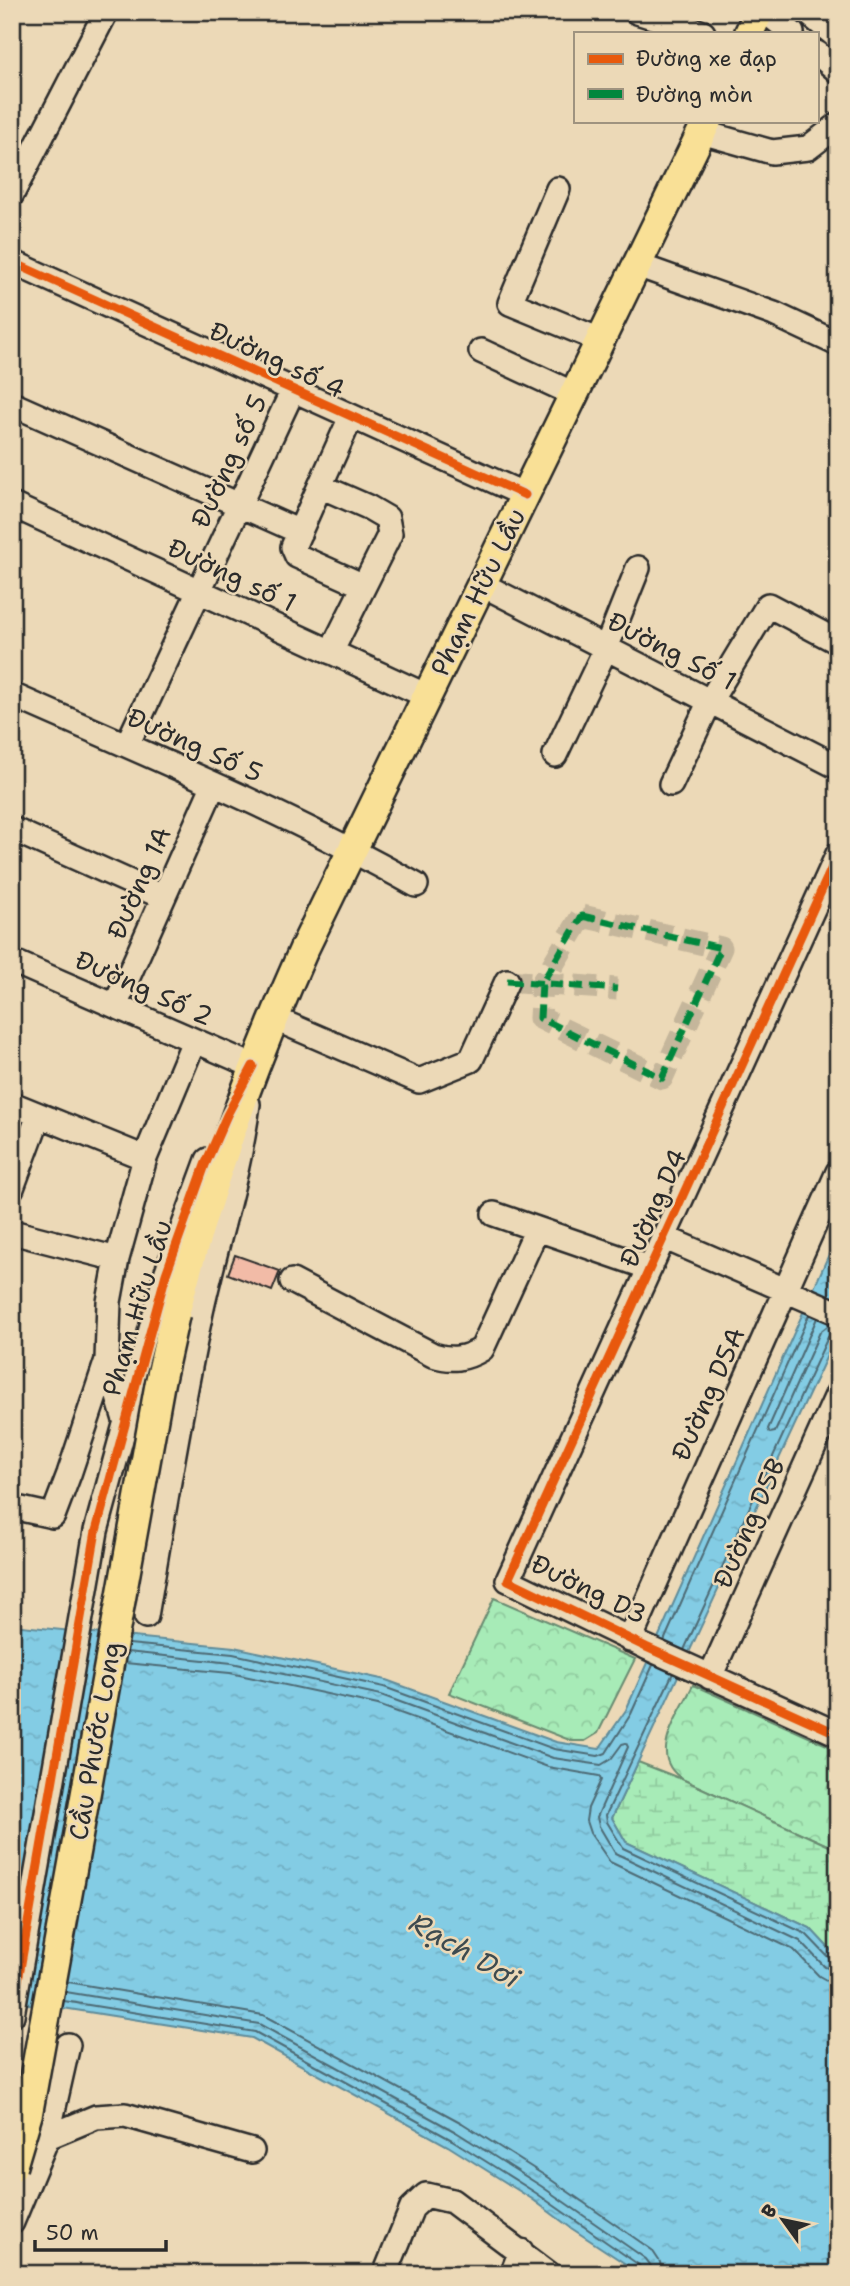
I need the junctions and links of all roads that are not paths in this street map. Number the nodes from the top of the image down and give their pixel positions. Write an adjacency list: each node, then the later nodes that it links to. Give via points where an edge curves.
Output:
1 (106, 12): 15 (street)
2 (637, 12): 6 (street)
3 (759, 12): 7 (main road)
4 (766, 12): 8 (street)
5 (807, 12): 9 (street)
6 (700, 32)
7 (749, 32)
8 (791, 32)
9 (838, 38)
10 (818, 53): 11 (street)
11 (838, 71)
12 (838, 125): 13 (street, via 808,148 772,152)
13 (704, 127): 17 (main road, Phạm Hữu Lầu)
14 (558, 189): 18 (street, via 510,303)
15 (12, 194)
16 (12, 262): 21 (street, Đường số 4)
17 (637, 265): 18 (main road, Phạm Hữu Lầu); 19 (street, via 774,314)
18 (600, 341): 22 (main road, Phạm Hữu Lầu)
19 (838, 344)
20 (481, 351): 22 (street)
21 (293, 390): 24 (street, Đường số 4); 27 (street, Đường số 5)
22 (574, 394): 26 (main road, Phạm Hữu Lầu)
23 (12, 404): 27 (street)
24 (351, 417): 25 (street); 26 (street, Đường số 4)
25 (320, 486): 29 (street); 32 (street, via 387,519 390,534)
26 (525, 495): 31 (main road, Phạm Hữu Lầu)
27 (239, 505): 29 (street); 33 (street, Đường số 5)
28 (12, 506): 33 (street, Đường số 1)
29 (300, 532): 32 (street, via 293,547 297,556)
30 (638, 568): 35 (street)
31 (481, 584): 35 (street, Đường Số 1); 38 (main road, Phạm Hữu Lầu)
32 (364, 586): 36 (street)
33 (199, 591): 36 (street, Đường số 1); 40 (street, Đường số 5)
34 (838, 642): 39 (street, via 768,605)
35 (606, 648): 39 (street, Đường Số 1); 41 (street)
36 (331, 652): 38 (street, Đường số 1)
37 (12, 695): 40 (street, Đường Số 5)
38 (428, 695): 46 (main road, Phạm Hữu Lầu)
39 (710, 701): 42 (street, Đường Số 1); 44 (street)
40 (127, 746): 43 (street, Đường Số 5)
41 (555, 755)
42 (838, 767)
43 (214, 784): 46 (street, Đường Số 5); 49 (street, Đường 1A)
44 (671, 784)
45 (12, 829): 49 (street)
46 (353, 849): 48 (street, Đường Số 5); 53 (main road, Phạm Hữu Lầu)
47 (838, 854): 64 (street, Đường D4)
48 (416, 884)
49 (163, 897): 52 (street, Đường 1A)
50 (12, 961): 52 (street, Đường Số 2)
51 (507, 981): 53 (street, via 471,1060 419,1081)
52 (115, 1006): 54 (street, Đường Số 2)
53 (273, 1018): 55 (main road, Phạm Hữu Lầu)
54 (194, 1041): 55 (street, Đường Số 2); 58 (street)
55 (253, 1066): 70 (main road, Phạm Hữu Lầu, via 211,1186); 73 (street, Phạm Hữu Lầu, via 227,1115 185,1219); 76 (street, Phạm Hữu Lầu, via 243,1143 199,1321)
56 (12, 1104): 57 (street)
57 (39, 1115): 58 (street); 60 (street)
58 (145, 1158): 65 (street)
59 (838, 1172): 68 (street, Đường D5A)
60 (12, 1188)
61 (494, 1214): 62 (street)
62 (537, 1229): 66 (street); 67 (street, via 482,1349 458,1359 433,1355)
63 (12, 1232): 65 (street)
64 (663, 1237): 66 (street, Đường D4); 68 (street)
65 (117, 1259): 71 (street, via 109,1302)
66 (650, 1268): 77 (street, Đường D4)
67 (292, 1281)
68 (796, 1294): 69 (street); 79 (street, Đường D5A)
69 (838, 1313)
70 (175, 1314): 87 (main road, Cầu Phước Long, bridge, via 28,2113)
71 (107, 1360): 73 (street); 74 (street, via 53,1516)
72 (838, 1393): 80 (street, Đường D5B)
73 (125, 1421): 75 (street, Phạm Hữu Lầu)
74 (12, 1507)
75 (97, 1526): 76 (street); 82 (street, Cầu Phước Long)
76 (161, 1531): 78 (street, Phạm Hữu Lầu)
77 (508, 1580): 79 (street, Đường D3)
78 (146, 1616)
79 (638, 1644): 80 (street, Đường D3)
80 (703, 1673): 81 (street)
81 (836, 1729)
82 (12, 2015)
83 (68, 2045): 84 (street)
84 (47, 2138): 85 (street, via 96,2117 125,2115); 86 (street); 88 (street)
85 (252, 2151)
86 (12, 2152)
87 (12, 2167)
88 (12, 2222)
89 (521, 2251): 90 (street, via 452,2201 426,2194 412,2208); 91 (street); 92 (street)
90 (385, 2274)
91 (512, 2274)
92 (549, 2274)

